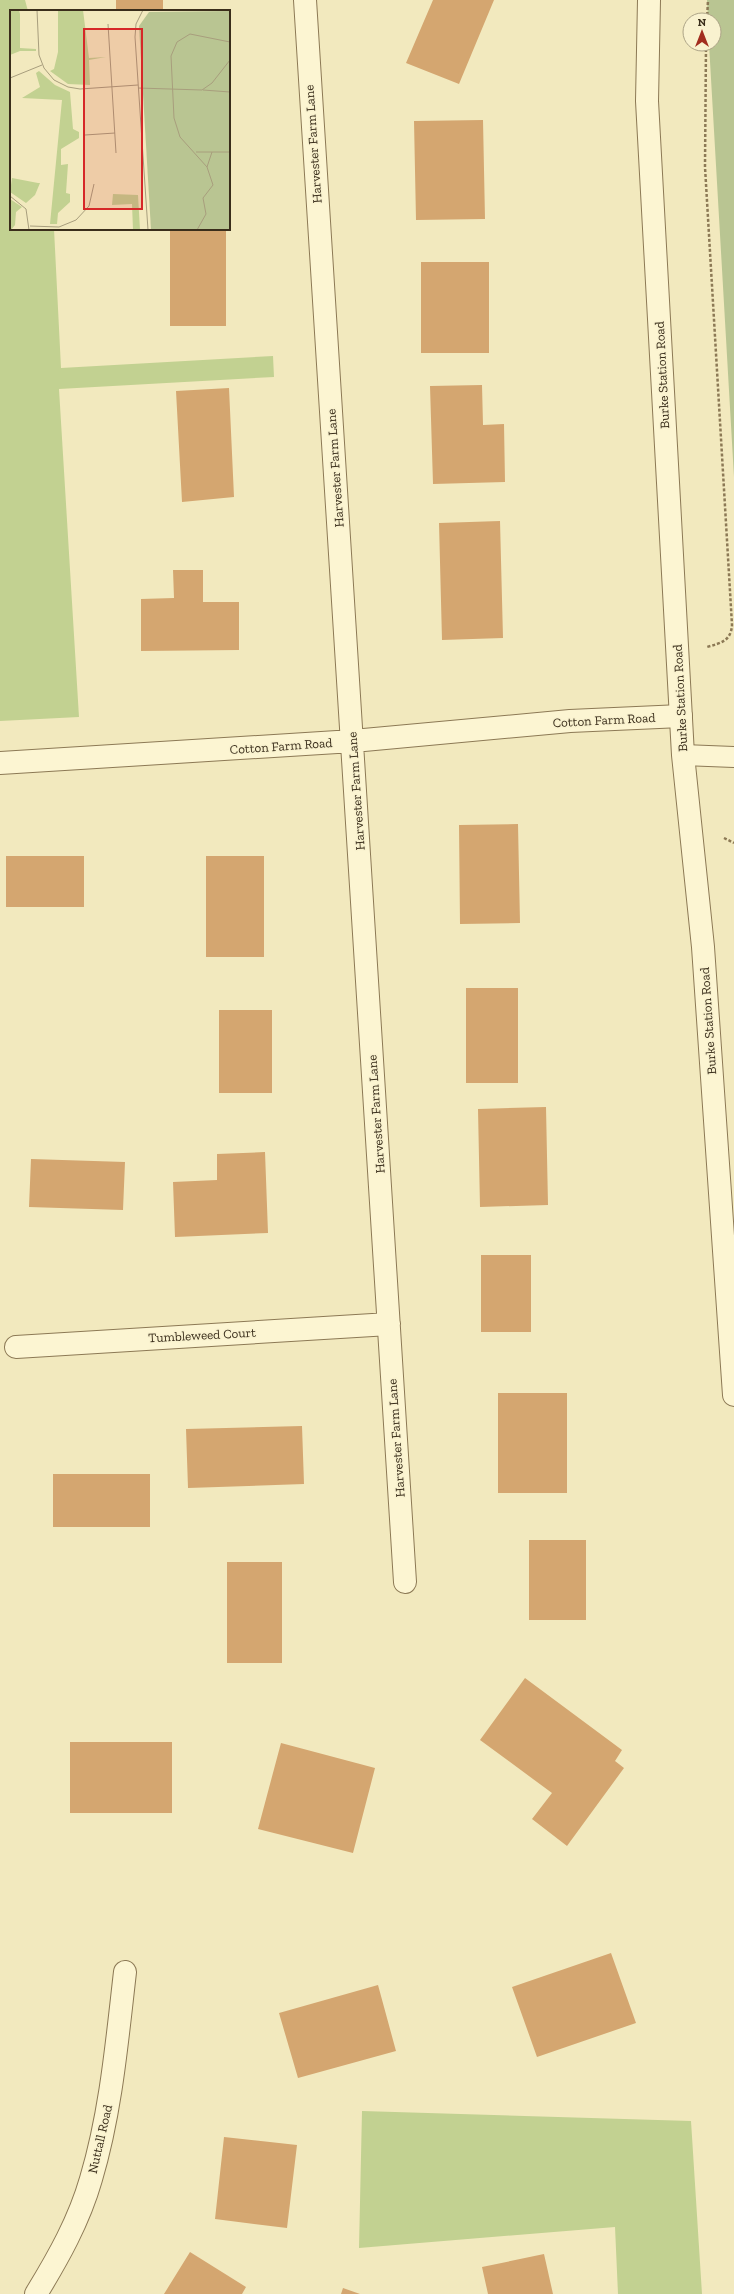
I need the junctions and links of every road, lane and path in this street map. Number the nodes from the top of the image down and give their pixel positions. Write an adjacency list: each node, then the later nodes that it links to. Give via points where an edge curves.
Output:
1 (305, 0): 8 (street, Harvester Farm Lane)
2 (649, 0): 6 (street, Burke Station Road, via 647,101)
3 (708, 0): 4 (path)
4 (707, 12)
5 (706, 52): 6 (path, via 705,167 732,625 731,635 724,642)
6 (678, 656): 7 (street, Burke Station Road)
7 (681, 716): 8 (street, Cotton Farm Road, via 570,721); 9 (street, Burke Station Road)
8 (353, 741): 11 (street, Cotton Farm Road); 12 (street, Harvester Farm Lane)
9 (684, 755): 10 (lane); 14 (street, Burke Station Road, via 704,947)
10 (734, 757)
11 (0, 763)
12 (389, 1324): 13 (street, Tumbleweed Court); 15 (street, Harvester Farm Lane)
13 (16, 1347)
14 (734, 1395)
15 (405, 1582)
16 (125, 1972): 17 (street, Nuttall Road, via 108,2106 91,2179 60,2254)
17 (36, 2294)

